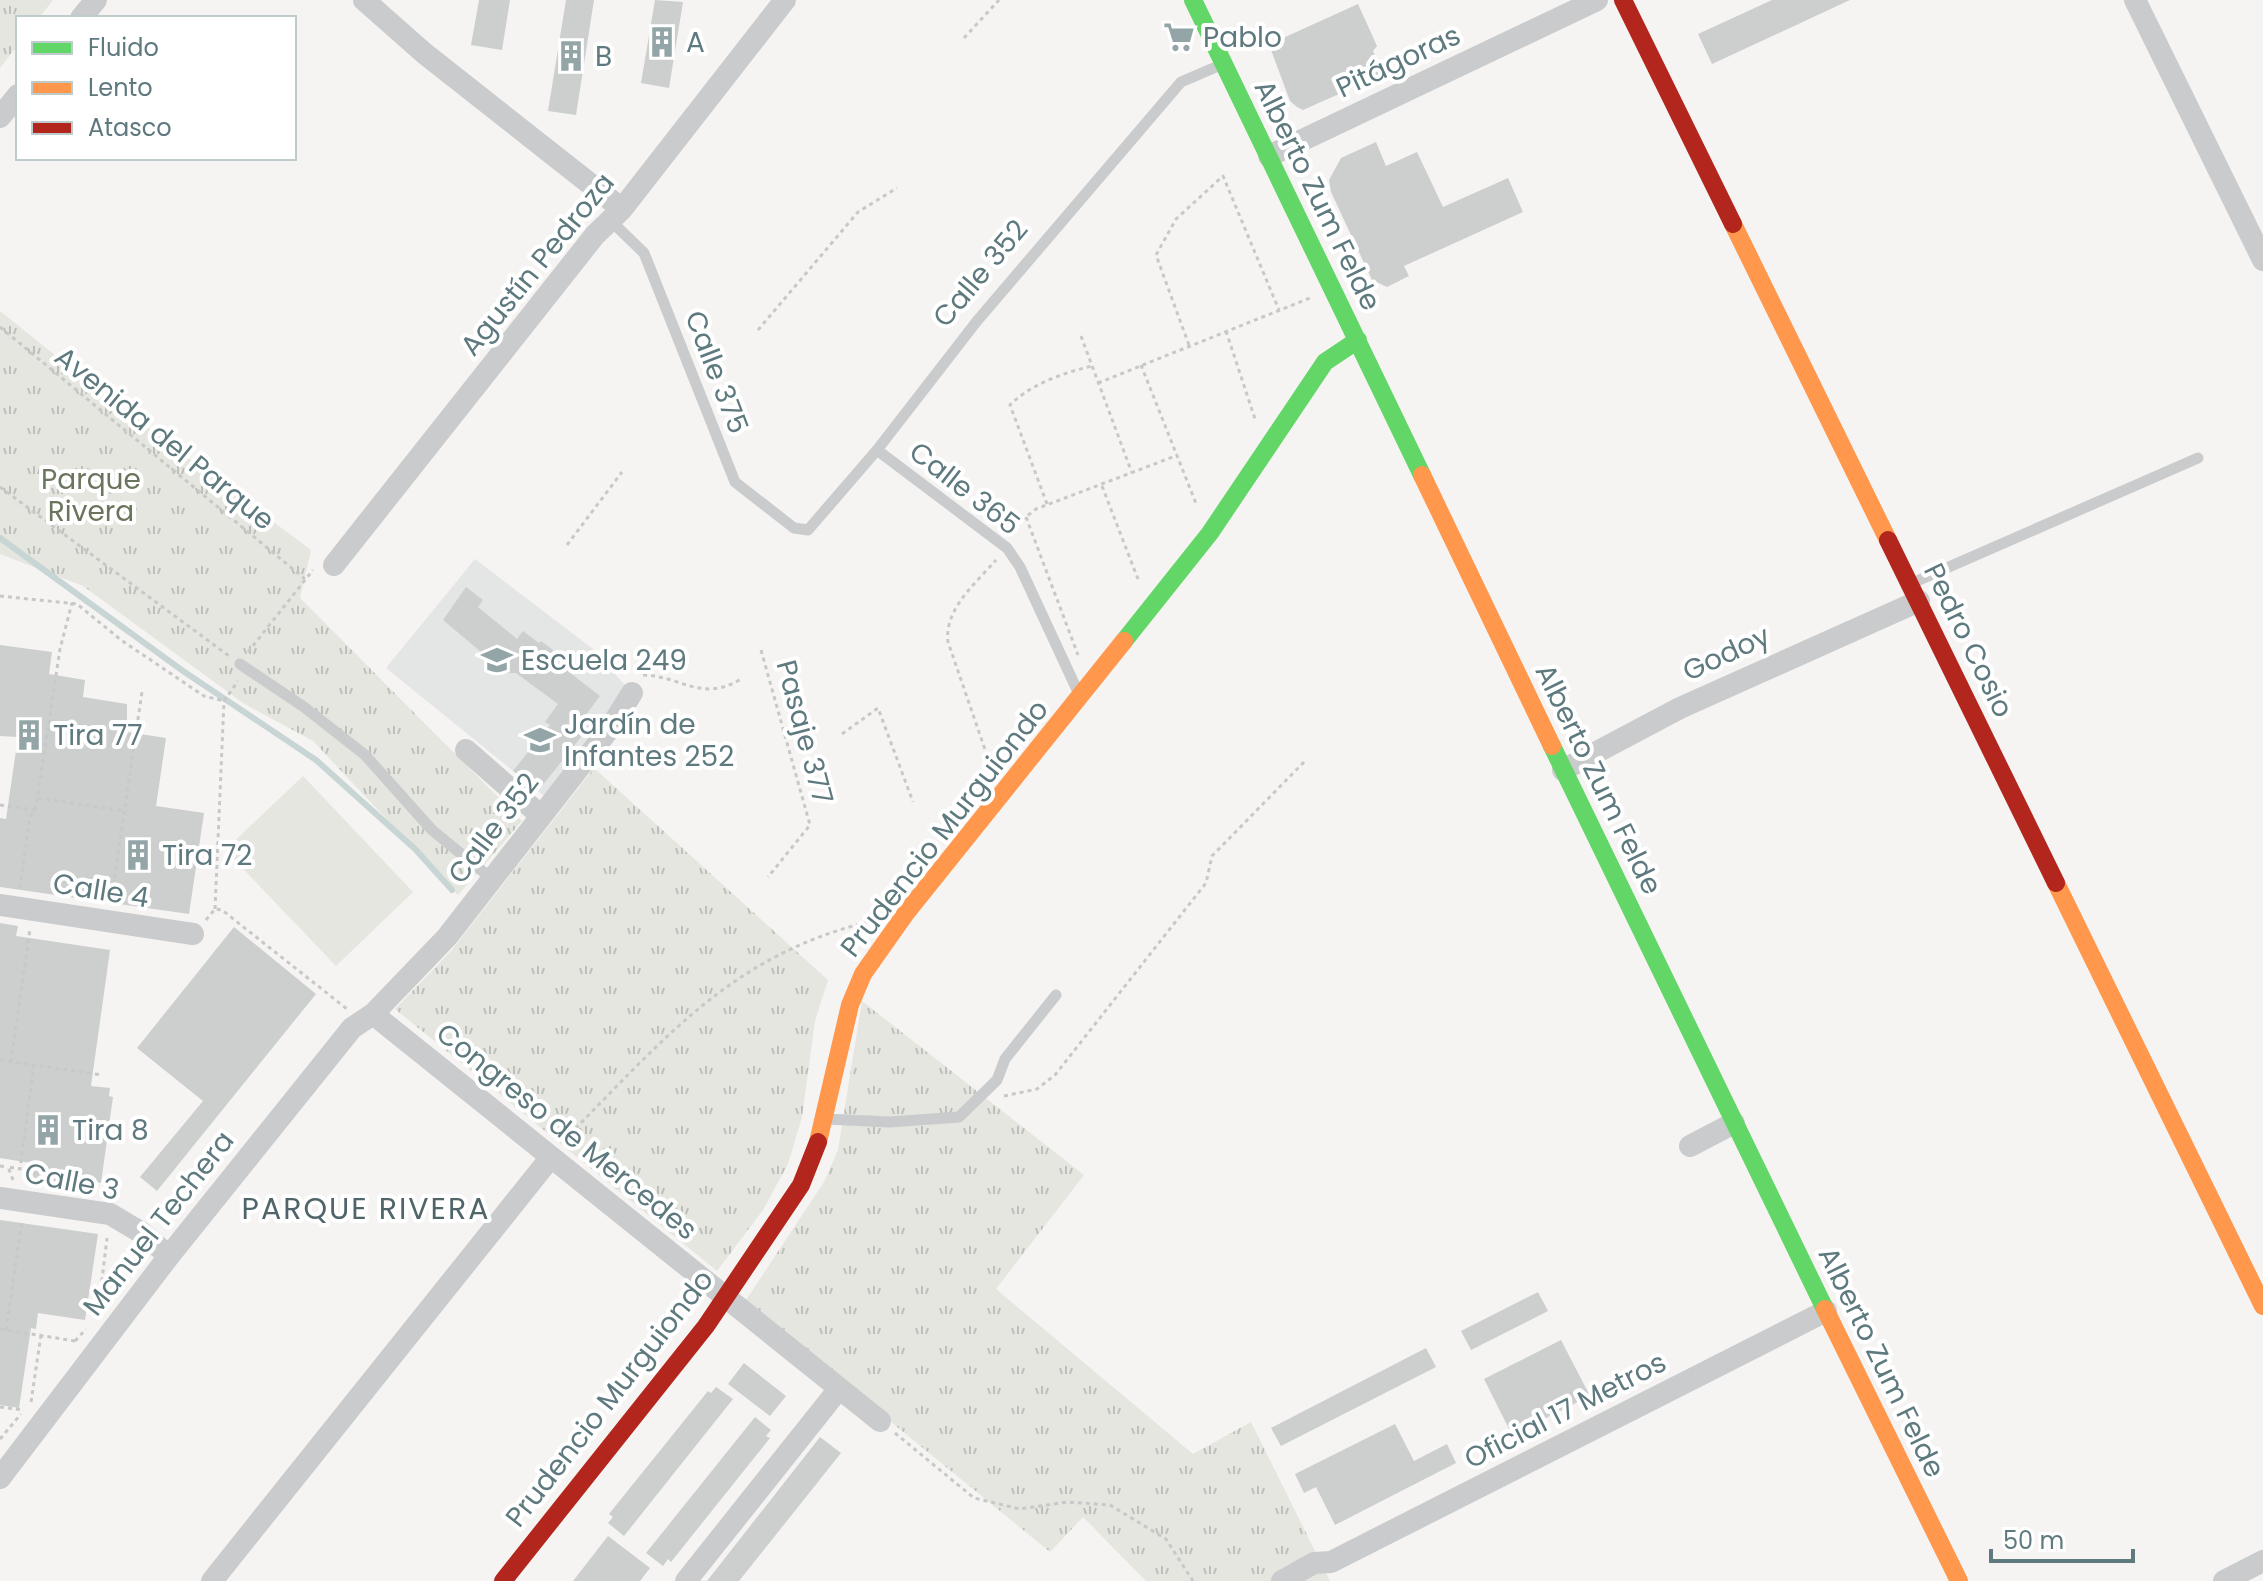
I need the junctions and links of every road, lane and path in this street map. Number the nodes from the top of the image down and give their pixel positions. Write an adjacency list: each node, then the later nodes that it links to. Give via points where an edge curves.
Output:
1 (96, 0): 9 (street)
2 (364, 0): 16 (street)
3 (785, 0): 16 (street, Agustín Pedroza)
4 (999, 0): 10 (path)
5 (1193, 0): 11 (street, Alberto Zum Felde)
6 (1597, 0): 14 (street, Pitágoras)
7 (1623, 0): 46 (street, Pedro Cosio)
8 (2135, 0): 17 (street)
9 (83, 16)
10 (964, 38)
11 (1223, 64): 14 (street, Alberto Zum Felde); 30 (lane, Calle 352, via 1181,82 977,321)
12 (16, 97): 13 (street)
13 (0, 117)
14 (1269, 156): 24 (street, Alberto Zum Felde)
15 (897, 188): 21 (path, via 858,212)
16 (616, 215): 40 (lane, Calle 375, via 644,253 735,482); 43 (street, Agustín Pedroza)
17 (2263, 260)
18 (1309, 298): 19 (path)
19 (1279, 310): 22 (path); 25 (path, via 1223,176 1176,219 1156,255)
20 (0, 327): 44 (path, Avenida del Parque)
21 (758, 330)
22 (1226, 331): 25 (path); 29 (path)
23 (1081, 336): 27 (path)
24 (1358, 340): 56 (street, Prudencio Murguiondo, via 1325,362 1210,533); 62 (street, Alberto Zum Felde)
25 (1189, 345): 26 (path)
26 (1141, 365): 28 (path); 31 (path)
27 (1092, 366): 28 (path); 37 (path, via 1035,387 1010,405)
28 (1098, 383): 34 (path)
29 (1260, 434)
30 (877, 450): 40 (lane, Calle 352, via 817,524 808,530); 42 (lane, Calle 365)
31 (1178, 455): 34 (path); 38 (path)
32 (2198, 458): 46 (lane)
33 (622, 472): 41 (path)
34 (1132, 473): 35 (path)
35 (1102, 486): 37 (path); 45 (path)
36 (0, 487): 51 (path)
37 (1047, 504): 39 (path)
38 (1200, 513)
39 (1025, 515): 42 (path); 50 (path, via 1079,652)
40 (794, 528)
41 (567, 545)
42 (1003, 545): 56 (lane, Calle 365, via 1020,567); 61 (path, via 949,621 948,642)
43 (334, 565): 44 (path, via 317,565)
44 (305, 579): 51 (path)
45 (1140, 584)
46 (1914, 593): 62 (street, Godoy); 94 (street, Pedro Cosio)
47 (0, 596): 48 (path)
48 (72, 603): 57 (path, via 204,696); 63 (path)
49 (761, 650): 69 (path, Pasaje 377, via 810,825)
50 (1077, 660)
51 (240, 664): 70 (lane, via 365,755 432,830)
52 (741, 679): 55 (path, via 709,691 644,674)
53 (234, 690): 57 (path)
54 (142, 692): 67 (path)
55 (632, 693): 68 (street, Calle 352)
56 (1081, 697): 73 (street, Prudencio Murguiondo)
57 (224, 701): 72 (path)
58 (842, 734): 64 (path, via 878,708)
59 (466, 750): 68 (street)
60 (1304, 762): 83 (path, via 1212,856 1206,883 1055,1075 1037,1089 994,1097)
61 (990, 764)
62 (1563, 770): 85 (street, Alberto Zum Felde)
63 (38, 798): 66 (path); 67 (path)
64 (913, 802)
65 (0, 805): 66 (path)
66 (35, 810): 71 (path)
67 (125, 811): 74 (path)
68 (540, 815): 70 (street, Calle 352)
69 (768, 877)
70 (492, 879): 78 (street, Calle 352, via 447,937)
71 (16, 907): 74 (street, Calle 4); 80 (path)
72 (215, 909): 75 (path); 77 (path, via 246,927)
73 (906, 913): 84 (street, Prudencio Murguiondo, via 863,974 850,1005); 87 (path, via 829,932 760,962 697,1007)
74 (108, 921): 75 (street, Calle 4)
75 (193, 934)
76 (1056, 995): 83 (lane, via 1009,1053)
77 (342, 1005)
78 (373, 1014): 87 (street, Congreso de Mercedes); 92 (street, Manuel Techera, via 352,1028)
79 (0, 1060): 80 (path)
80 (11, 1062): 81 (path)
81 (34, 1065): 82 (path); 89 (path, via 20,1169)
82 (102, 1075)
83 (986, 1092): 84 (lane, via 968,1112 950,1120)
84 (825, 1119): 93 (street, Prudencio Murguiondo, via 801,1185)
85 (1734, 1123): 86 (street); 95 (street, Alberto Zum Felde)
86 (1690, 1146)
87 (551, 1157): 93 (street, Congreso de Mercedes); 109 (street)
88 (0, 1166): 89 (path)
89 (8, 1167): 90 (path, via 15,1185)
90 (13, 1199): 91 (street, Calle 3); 99 (path)
91 (110, 1214): 92 (street, Calle 3); 96 (path)
92 (169, 1256): 101 (street, Manuel Techera)
93 (725, 1296): 102 (street, Congreso de Mercedes); 110 (street, Prudencio Murguiondo)
94 (2263, 1306)
95 (1826, 1311): 113 (street, Oficial 17 Metros, via 1331,1562 1314,1563); 114 (street, Alberto Zum Felde)
96 (98, 1316)
97 (90, 1324): 101 (path)
98 (0, 1329): 99 (path)
99 (6, 1330): 100 (path)
100 (41, 1335): 101 (path); 104 (path, via 32,1401)
101 (85, 1346): 107 (street, Manuel Techera)
102 (838, 1390): 105 (street, Congreso de Mercedes); 111 (street)
103 (0, 1407): 104 (path)
104 (24, 1410): 106 (path)
105 (880, 1421): 112 (path, via 974,1498 1020,1509 1067,1502 1110,1505 1166,1539)
106 (0, 1439)
107 (0, 1478)
108 (2263, 1561): 115 (street)
109 (212, 1581)
110 (503, 1581)
111 (686, 1581)
112 (1193, 1581)
113 (1282, 1581)
114 (1959, 1581)
115 (2224, 1581)

